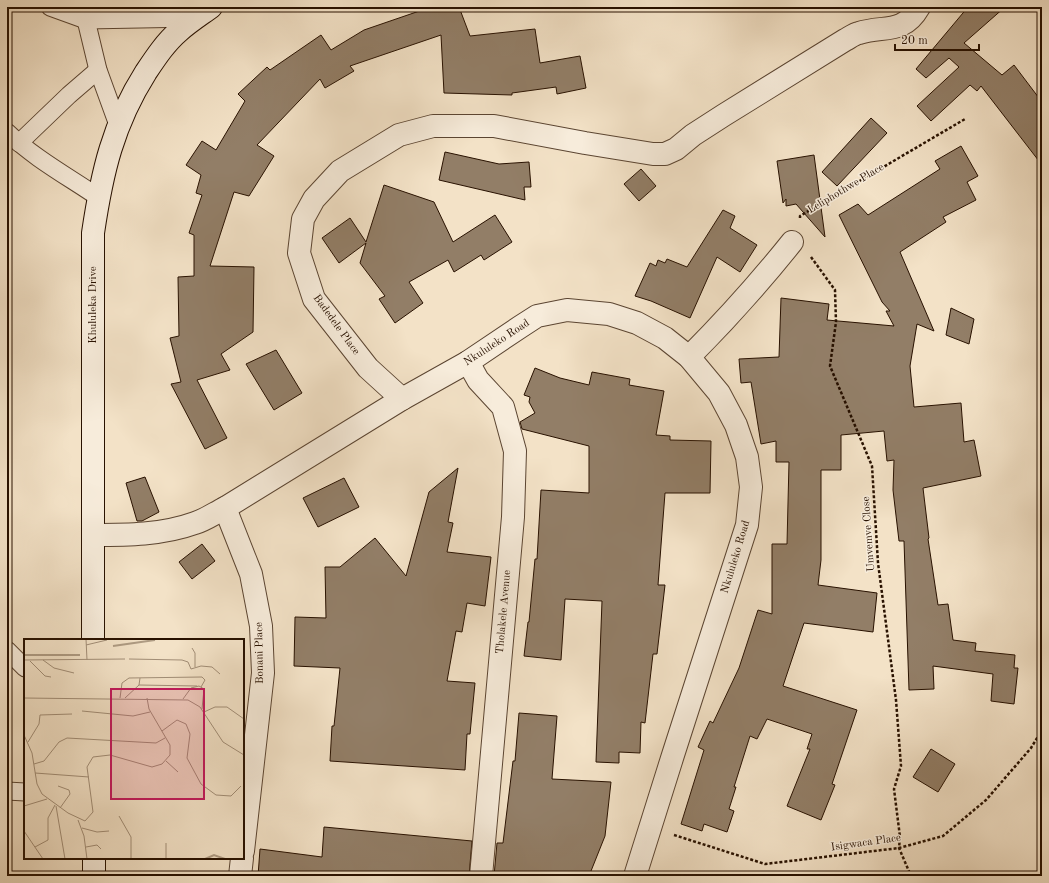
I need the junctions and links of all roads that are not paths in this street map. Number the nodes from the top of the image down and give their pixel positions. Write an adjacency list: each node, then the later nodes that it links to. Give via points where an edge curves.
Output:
1 (50, 7): 4 (lane)
2 (919, 7): 12 (street, Badedele Place, via 904,24 858,33 845,40 665,154 585,143 494,126 433,126 399,136 340,171 314,199 303,219 299,253 314,299 368,368)
3 (203, 13): 4 (lane); 6 (street, Khululeka Drive, via 178,32 155,58)
4 (86, 20): 5 (lane)
5 (98, 70): 6 (lane); 7 (lane)
6 (118, 124): 8 (street, Khululeka Drive)
7 (13, 138): 8 (lane, via 40,160)
8 (98, 197): 14 (street, Khululeka Drive, via 93,233)
9 (792, 242): 10 (street, via 722,324)
10 (689, 357): 11 (street, Nkululeko Road, via 665,338 637,323 609,314 567,310 537,316); 26 (street, Nkululeko Road, via 719,393 736,425 748,457 751,487 747,525)
11 (468, 362): 12 (street, Nkululeko Road); 25 (street, Tholakele Avenue, via 478,380 503,407 515,450 513,517)
12 (402, 399): 13 (street, Nkululeko Road)
13 (225, 508): 14 (street, Nkululeko Road, via 196,523 171,530); 20 (street, Bonani Place, via 251,574 261,626 263,673)
14 (93, 535): 15 (street, Khululeka Drive)
15 (93, 639)
16 (7, 650): 17 (lane)
17 (24, 667)
18 (7, 791): 19 (lane)
19 (24, 792)
20 (244, 842)
21 (94, 859): 23 (street)
22 (242, 859): 24 (street)
23 (94, 876)
24 (240, 876)
25 (481, 876)
26 (635, 876)

